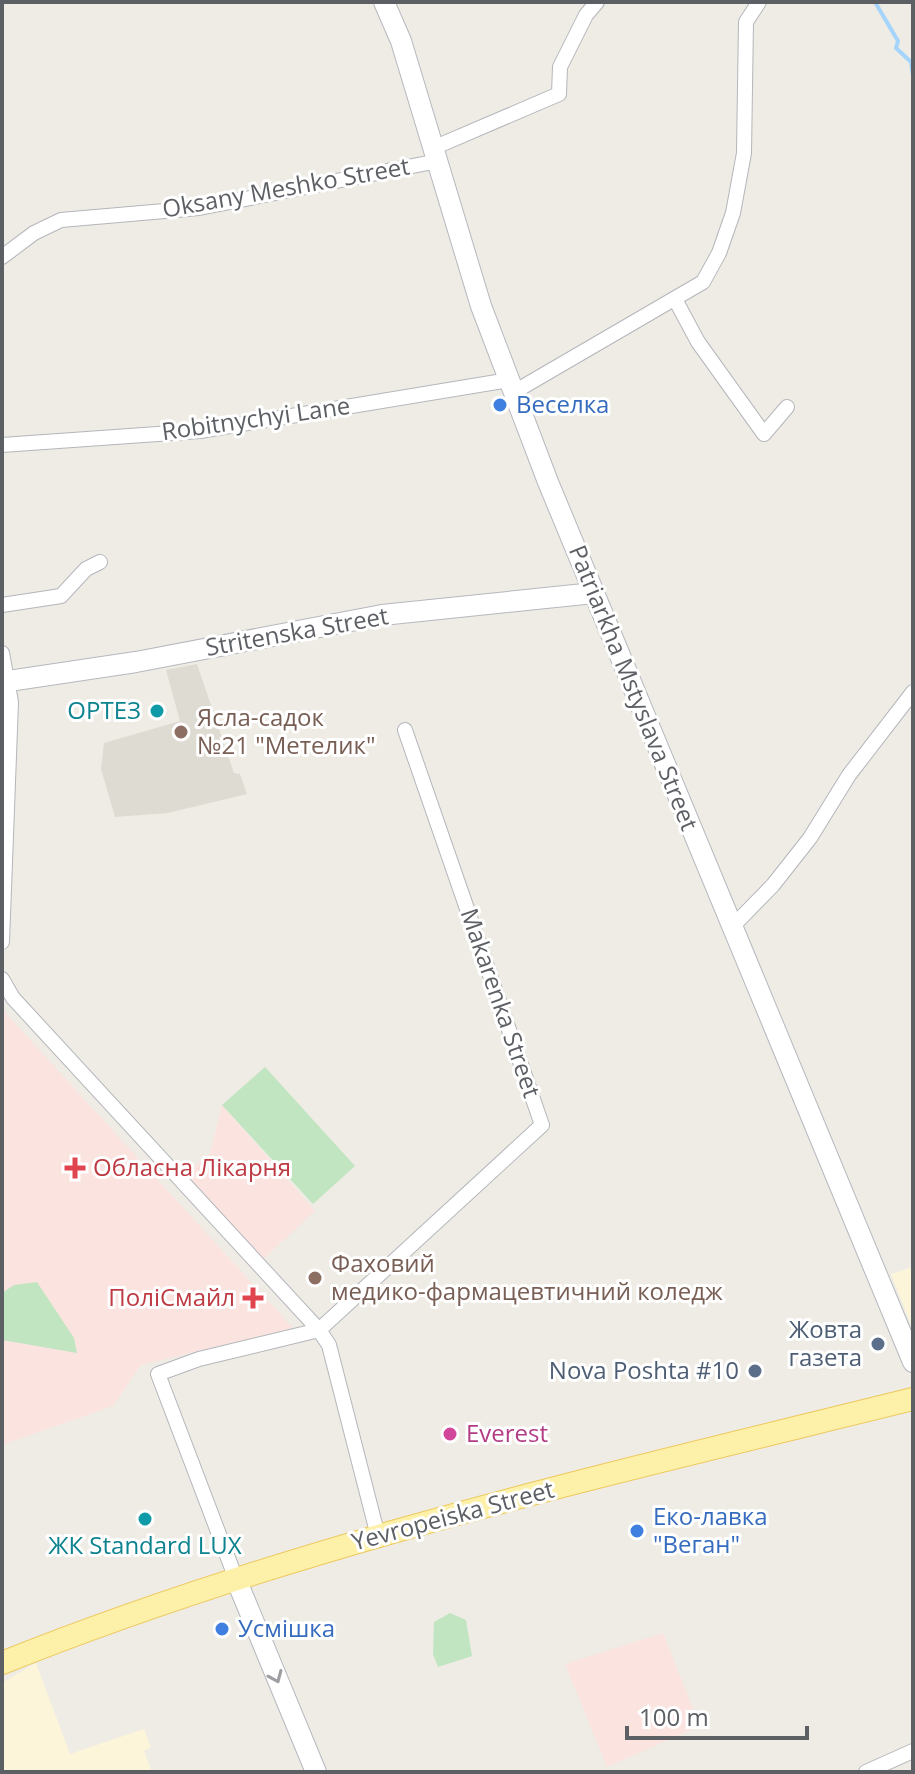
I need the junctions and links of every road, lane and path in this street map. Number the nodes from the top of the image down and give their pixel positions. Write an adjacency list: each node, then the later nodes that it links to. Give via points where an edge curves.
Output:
1 (384, 2): 4 (main road, Patriarkha Mstyslava Street)
2 (597, 2): 4 (street, Oksany Meshko Street, via 560,67 559,94)
3 (759, 2): 6 (street, Robitnychyi Lane, via 746,22 744,153 733,213 703,282)
4 (436, 154): 5 (street, Oksany Meshko Street, via 199,208 61,220); 7 (main road, Patriarkha Mstyslava Street, via 481,306)
5 (2, 257)
6 (676, 301): 7 (street, Robitnychyi Lane); 8 (street, via 698,342 764,434)
7 (512, 386): 9 (street, Robitnychyi Lane, via 200,431); 11 (main road, Patriarkha Mstyslava Street)
8 (787, 407)
9 (2, 445)
10 (100, 562): 12 (street, via 61,596)
11 (594, 593): 14 (main road, Stritenska Street, via 382,615); 17 (main road, Patriarkha Mstyslava Street)
12 (2, 605)
13 (2, 653): 14 (street)
14 (5, 682): 18 (street, via 11,702)
15 (913, 692): 17 (street, via 791,862)
16 (405, 730): 20 (street, Makarenka Street, via 542,1125)
17 (733, 926): 21 (main road, Patriarkha Mstyslava Street)
18 (2, 942)
19 (2, 979): 20 (street, via 13,998)
20 (319, 1330): 23 (street, via 329,1345); 24 (street, via 158,1374)
21 (913, 1362)
22 (913, 1399): 23 (main road, Yevropeiska Street)
23 (378, 1536): 24 (main road, Yevropeiska Street)
24 (236, 1579): 25 (main road, Yevropeiska Street); 27 (main road, one-way to 27)
25 (2, 1663)
26 (913, 1751): 28 (street)
27 (316, 1772)
28 (866, 1772)

